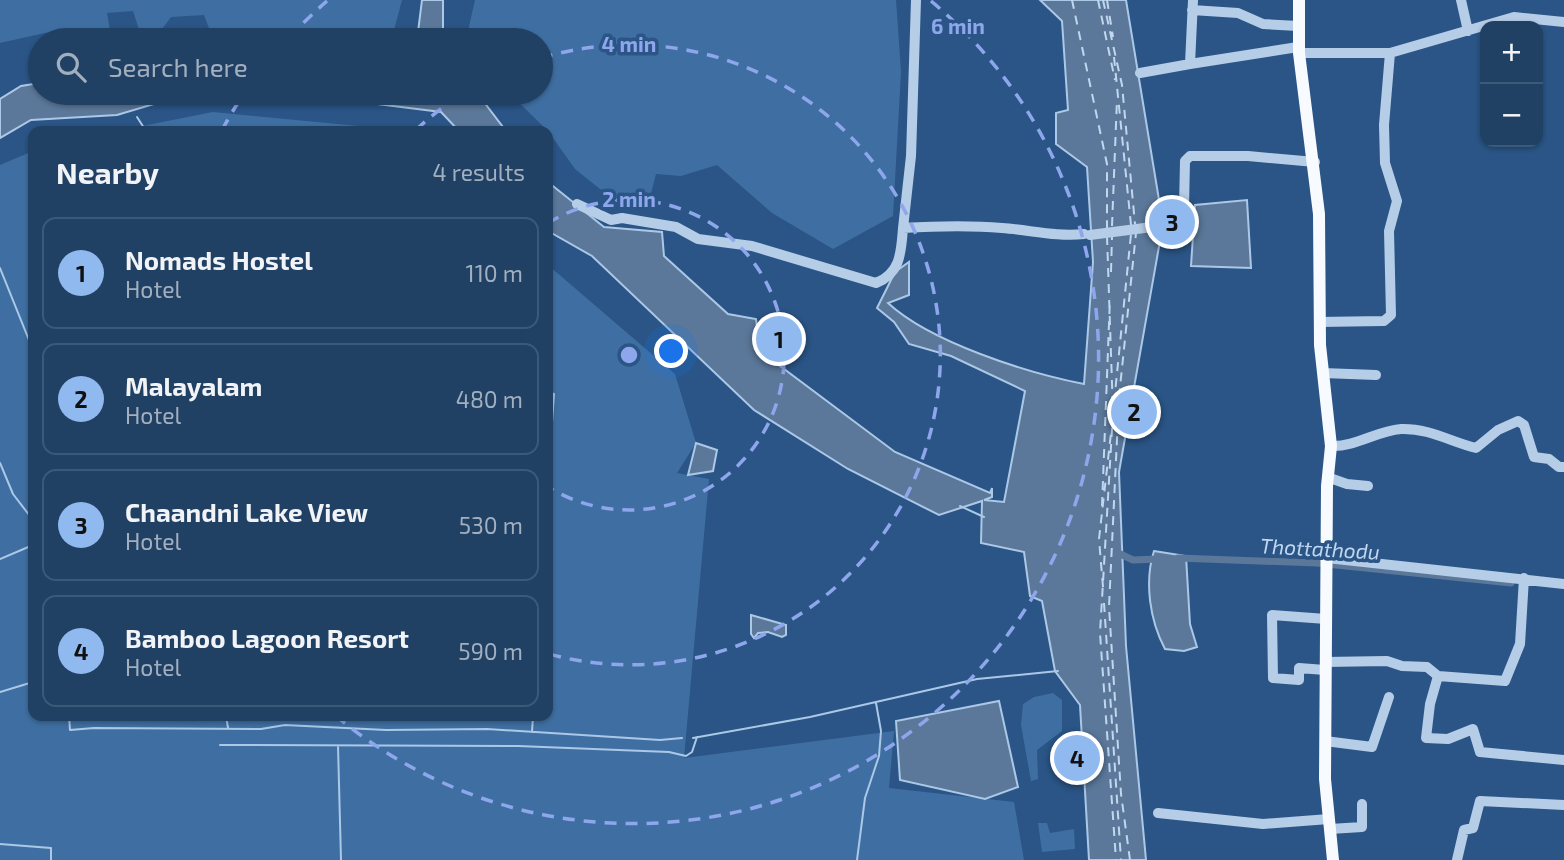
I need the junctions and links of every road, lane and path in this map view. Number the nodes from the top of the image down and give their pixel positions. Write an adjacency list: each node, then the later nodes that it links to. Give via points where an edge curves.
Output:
1 (916, 0): 16 (street, via 911,156)
2 (1299, 0): 6 (main road)
3 (1461, 0): 7 (street)
4 (1193, 5): 6 (street, via 1263,23); 10 (street)
5 (1564, 22): 7 (street, via 1521,16)
6 (1298, 26): 8 (main road)
7 (1468, 31): 9 (street)
8 (1299, 50): 9 (street); 10 (street); 12 (main road)
9 (1390, 53): 17 (street, via 1385,163 1397,201 1389,231 1391,315 1384,321)
10 (1190, 64): 11 (street)
11 (1140, 72)
12 (1315, 162): 14 (street, via 1190,156 1185,161 1184,207); 17 (main road)
13 (577, 204): 16 (street, via 600,217 676,227 698,239 751,246 876,283 898,266)
14 (1161, 204)
15 (1152, 227): 16 (street, via 1056,235 940,225)
16 (903, 228)
17 (1320, 322): 18 (main road)
18 (1324, 373): 19 (street); 20 (main road)
19 (1376, 375)
20 (1331, 446): 21 (street, via 1403,429 1434,433 1476,448 1518,421 1524,425 1534,457); 22 (main road)
21 (1564, 467)
22 (1327, 477): 23 (street); 24 (main road)
23 (1367, 486)
24 (1327, 562): 25 (street); 27 (main road)
25 (1524, 581): 26 (street); 29 (street, via 1520,644 1505,681)
26 (1564, 584)
27 (1325, 619): 28 (main road); 28 (street, via 1272,615 1273,678 1299,680 1299,668)
28 (1325, 666): 29 (street, via 1387,661 1427,667); 31 (main road)
29 (1438, 676): 32 (street, via 1426,738 1448,740 1473,729 1480,752)
30 (1389, 697): 31 (street, via 1372,747)
31 (1325, 741): 36 (main road)
32 (1564, 760)
33 (1362, 804): 36 (street, via 1362,827)
34 (1564, 805): 38 (street, via 1480,801 1473,828 1464,830)
35 (1158, 813): 36 (street, via 1263,824)
36 (1329, 824): 37 (main road)
37 (1333, 860)
38 (1457, 860)

